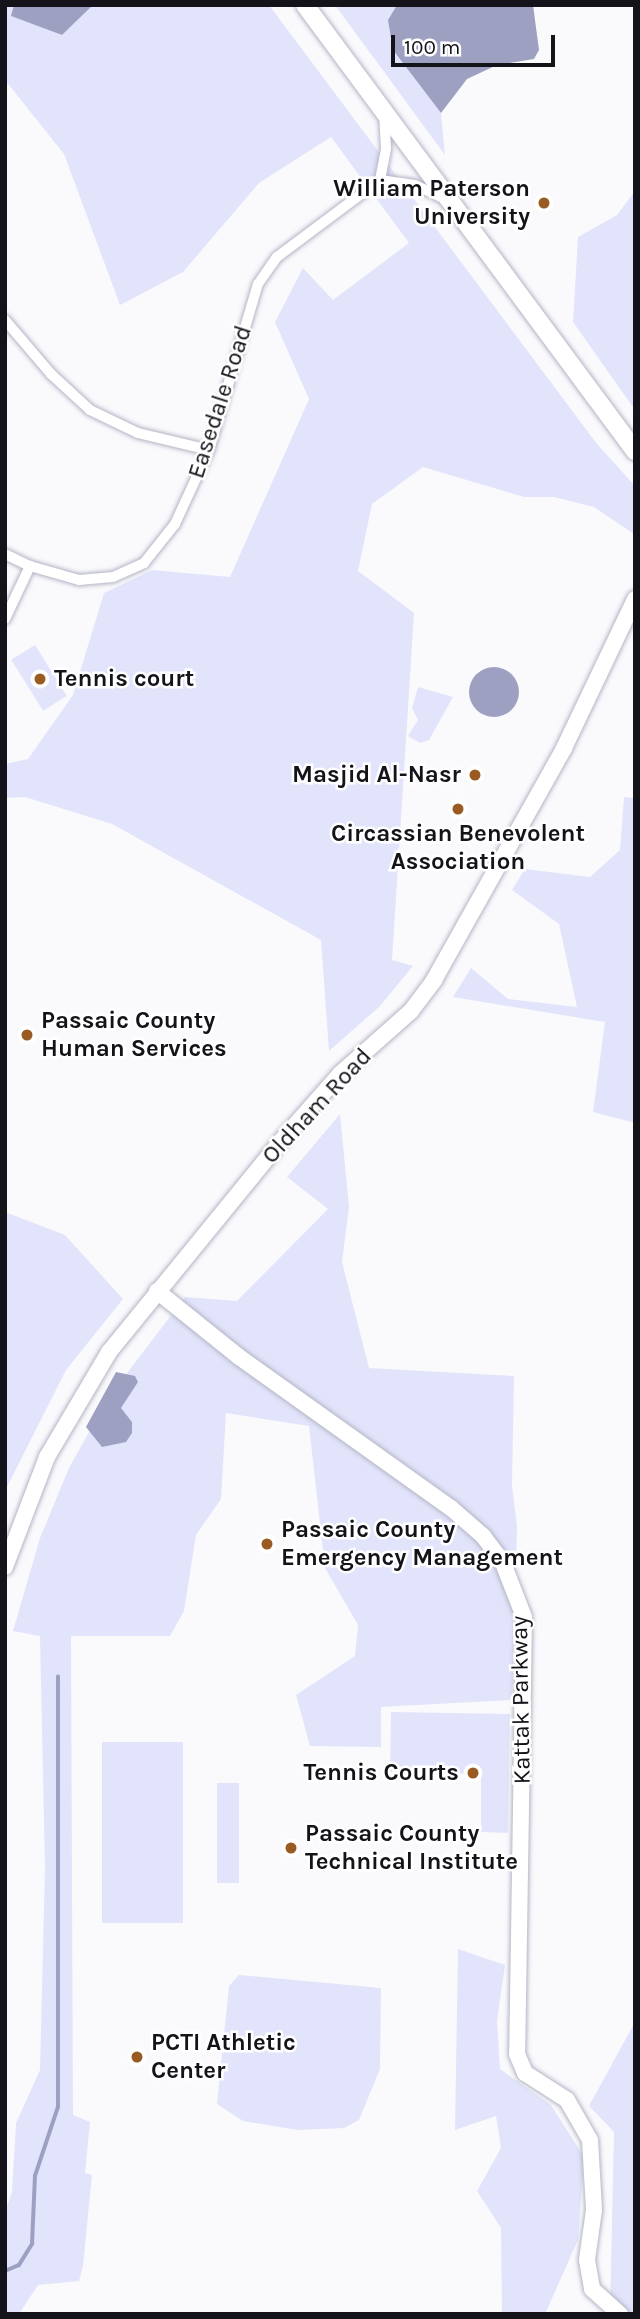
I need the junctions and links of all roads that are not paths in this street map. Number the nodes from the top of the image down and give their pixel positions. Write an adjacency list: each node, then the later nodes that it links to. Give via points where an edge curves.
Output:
1 (305, 5): 2 (main road)
2 (384, 111): 3 (street, via 386,149); 4 (main road)
3 (380, 180): 4 (street, via 415,185); 6 (street, Easedale Road, via 277,257 258,284)
4 (452, 202): 7 (main road)
5 (5, 320): 6 (street, via 51,374 90,410 138,433)
6 (209, 450): 9 (street, Easedale Road, via 175,524 145,563 113,577 79,580)
7 (635, 451)
8 (5, 554): 9 (street, Easedale Road)
9 (30, 566): 11 (street)
10 (635, 599): 12 (street, Oldham Road, via 565,748 464,932 421,999 341,1074)
11 (5, 619)
12 (157, 1291): 13 (street, Oldham Road, via 109,1352 64,1423 16,1530); 14 (street, Kattak Parkway, via 239,1357 450,1508 483,1536 503,1563 524,1618 517,2054 525,2073 558,2092 585,2131 594,2156 587,2260 592,2289)
13 (5, 1567)
14 (620, 2314)

